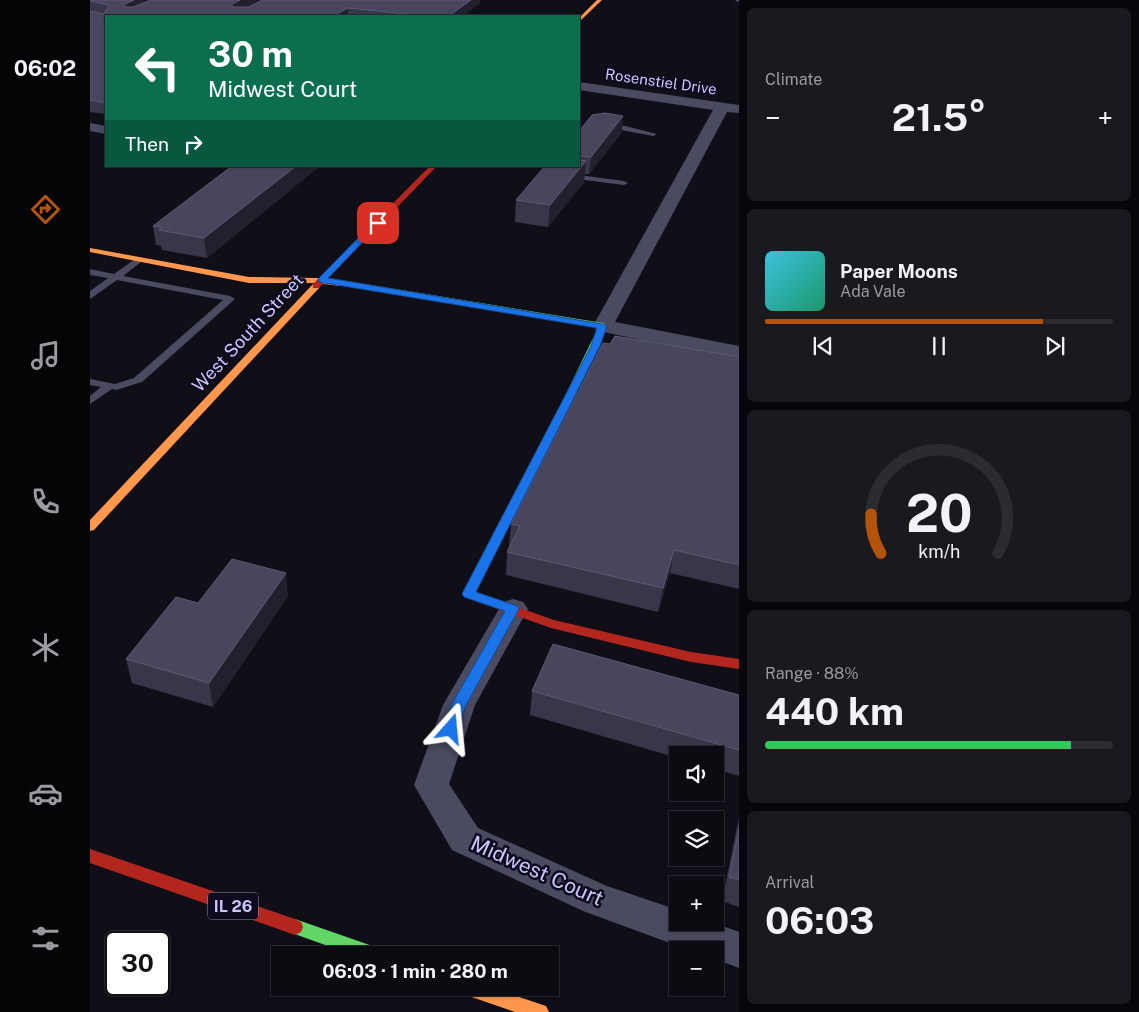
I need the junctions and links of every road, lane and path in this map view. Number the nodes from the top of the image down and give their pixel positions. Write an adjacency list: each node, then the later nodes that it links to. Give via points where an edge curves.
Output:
1 (600, 0): 2 (street)
2 (580, 20)
3 (580, 86): 4 (street, Rosenstiel Drive)
4 (730, 108): 18 (street)
5 (90, 127): 6 (street)
6 (105, 130)
7 (580, 133): 8 (lane, via 594,125)
8 (653, 134)
9 (433, 167): 16 (street, West South Street)
10 (550, 167): 11 (lane, via 553,174)
11 (624, 183)
12 (90, 250): 13 (street)
13 (138, 260): 15 (lane); 16 (street, via 247,280 276,283)
14 (90, 272): 15 (lane)
15 (116, 277): 17 (lane); 21 (lane, via 230,299 142,378 126,385)
16 (322, 280): 18 (street); 23 (street, West South Street)
17 (90, 296)
18 (602, 326): 19 (street); 24 (street, via 584,370 468,594)
19 (739, 353)
20 (90, 382): 21 (lane)
21 (108, 387): 22 (lane)
22 (90, 401)
23 (90, 527)
24 (513, 609): 25 (street, via 560,626 691,657); 28 (street, Midwest Court, via 459,704 431,785 465,840 596,899)
25 (739, 664)
26 (90, 856): 27 (street, IL 26)
27 (350, 946)
28 (739, 950)
29 (493, 996): 30 (street)
30 (540, 1012)

